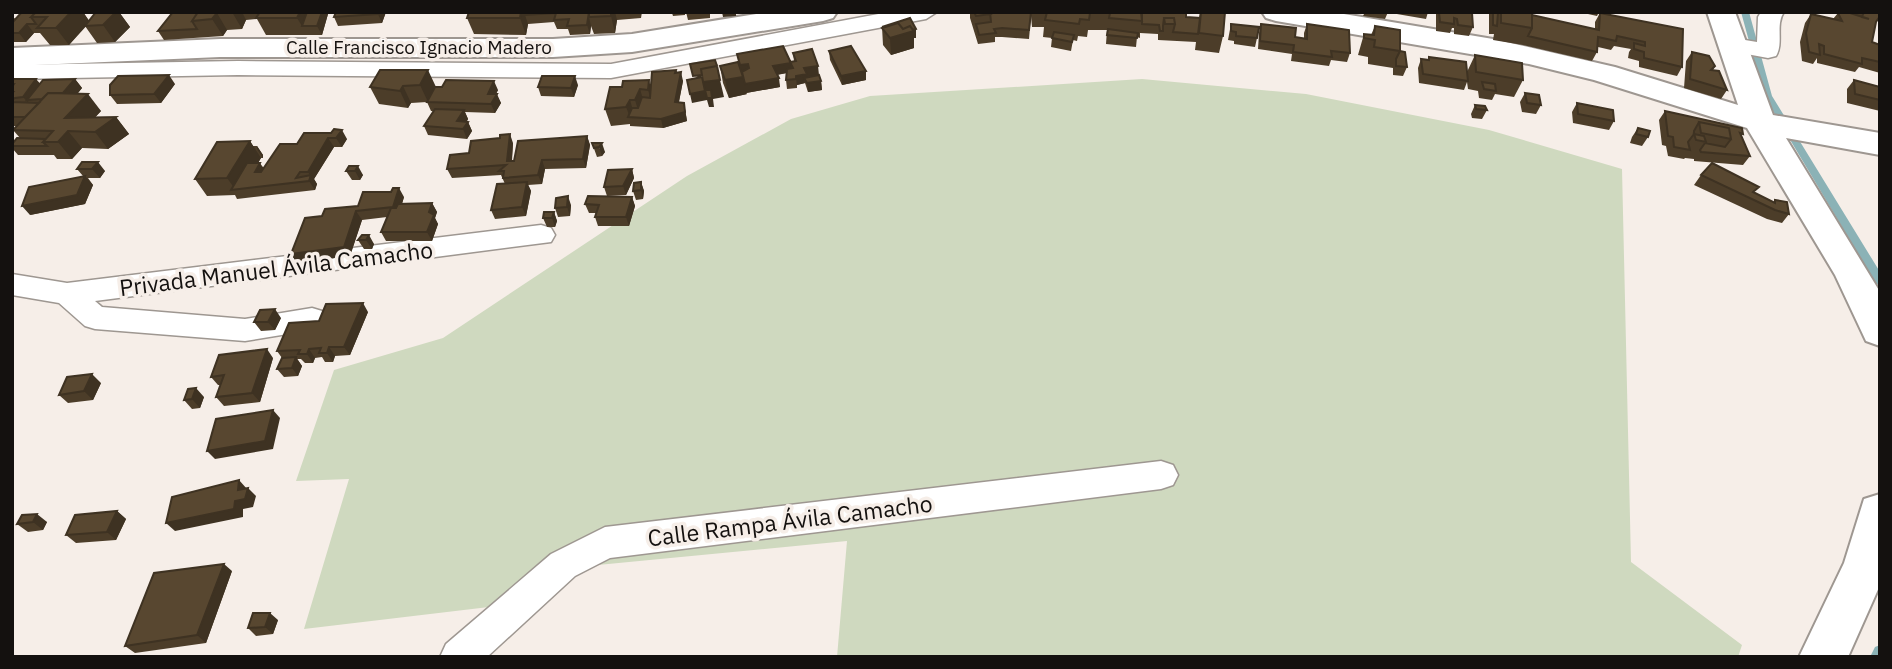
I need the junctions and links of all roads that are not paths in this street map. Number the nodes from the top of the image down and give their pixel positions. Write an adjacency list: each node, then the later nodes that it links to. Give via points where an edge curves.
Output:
1 (823, 12): 7 (main road, Calle Francisco Ignacio Madero, via 632,43 566,47 220,48)
2 (926, 12): 8 (street, via 611,71 237,68)
3 (1276, 12): 9 (main road, via 1487,46 1675,93)
4 (1721, 12): 6 (main road)
5 (1773, 12): 6 (street, via 1768,51)
6 (1733, 45): 9 (main road)
7 (12, 57)
8 (12, 72)
9 (1759, 121): 10 (main road, via 1835,141); 15 (main road, via 1833,241)
10 (1880, 144)
11 (541, 235): 13 (street, Privada Manuel Ávila Camacho)
12 (12, 284): 13 (street, Privada Manuel Ávila Camacho)
13 (67, 294): 14 (street, via 95,317 245,330)
14 (312, 318)
15 (1880, 331)
16 (1161, 475): 19 (street, Calle Rampa Ávila Camacho, via 604,543 563,565)
17 (1880, 513): 18 (main road)
18 (1873, 569): 20 (main road)
19 (459, 657)
20 (1822, 657)

